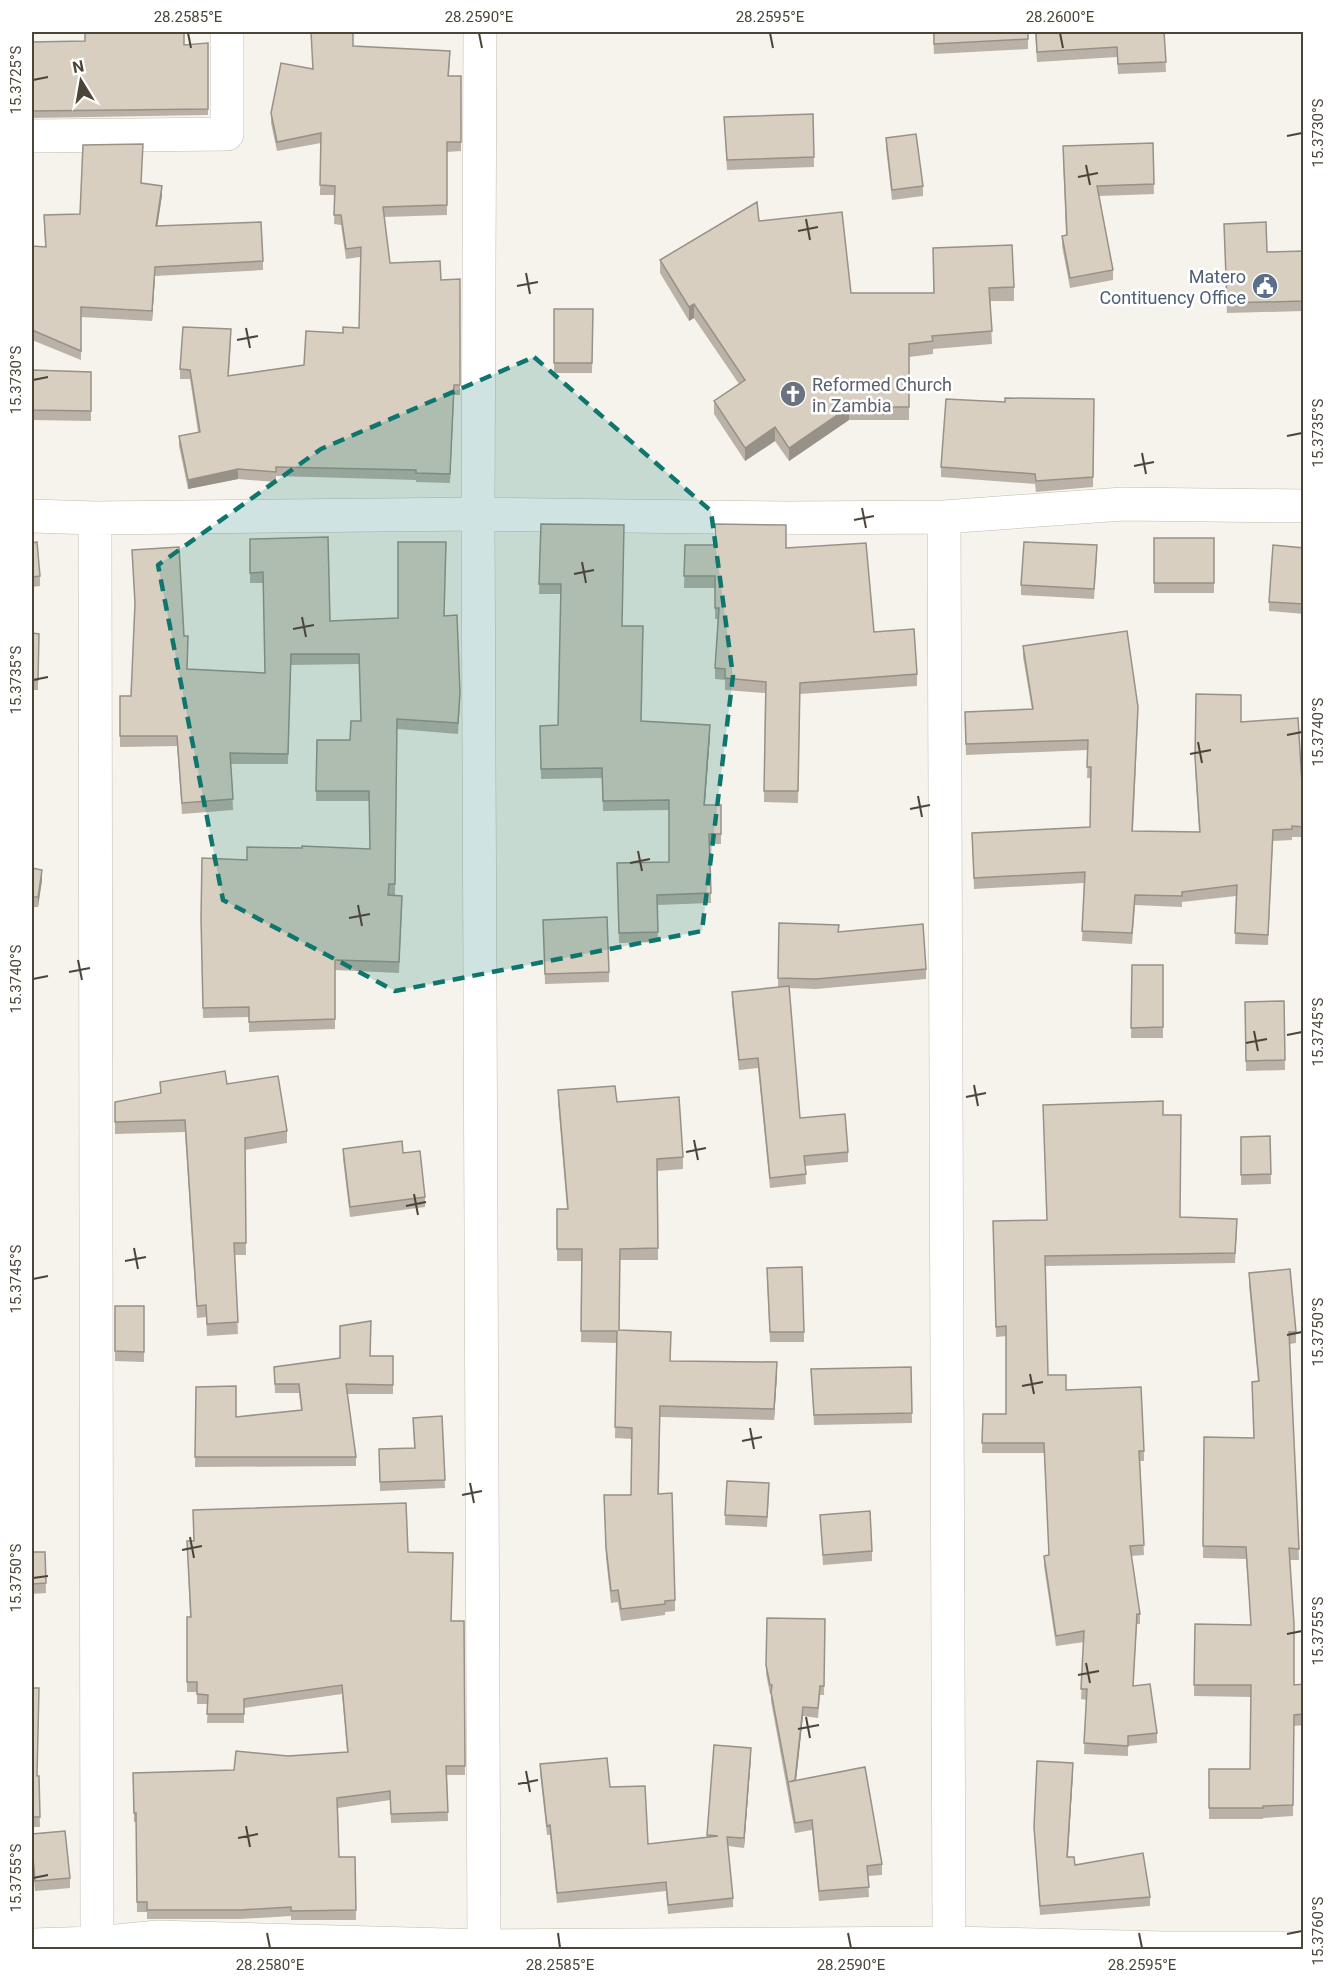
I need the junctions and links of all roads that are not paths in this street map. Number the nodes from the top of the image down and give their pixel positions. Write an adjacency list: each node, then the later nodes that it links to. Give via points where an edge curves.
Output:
1 (227, 32): 3 (street, via 227,134)
2 (480, 32): 5 (street)
3 (32, 136)
4 (1304, 506): 7 (street, via 1123,504)
5 (478, 514): 7 (street); 8 (street); 13 (street)
6 (32, 516): 8 (street)
7 (944, 517): 11 (street)
8 (95, 518): 9 (street)
9 (97, 1943): 10 (street); 12 (street)
10 (158, 1943): 13 (street)
11 (949, 1943): 13 (street); 14 (street)
12 (32, 1945)
13 (484, 1948)
14 (1304, 1948)

